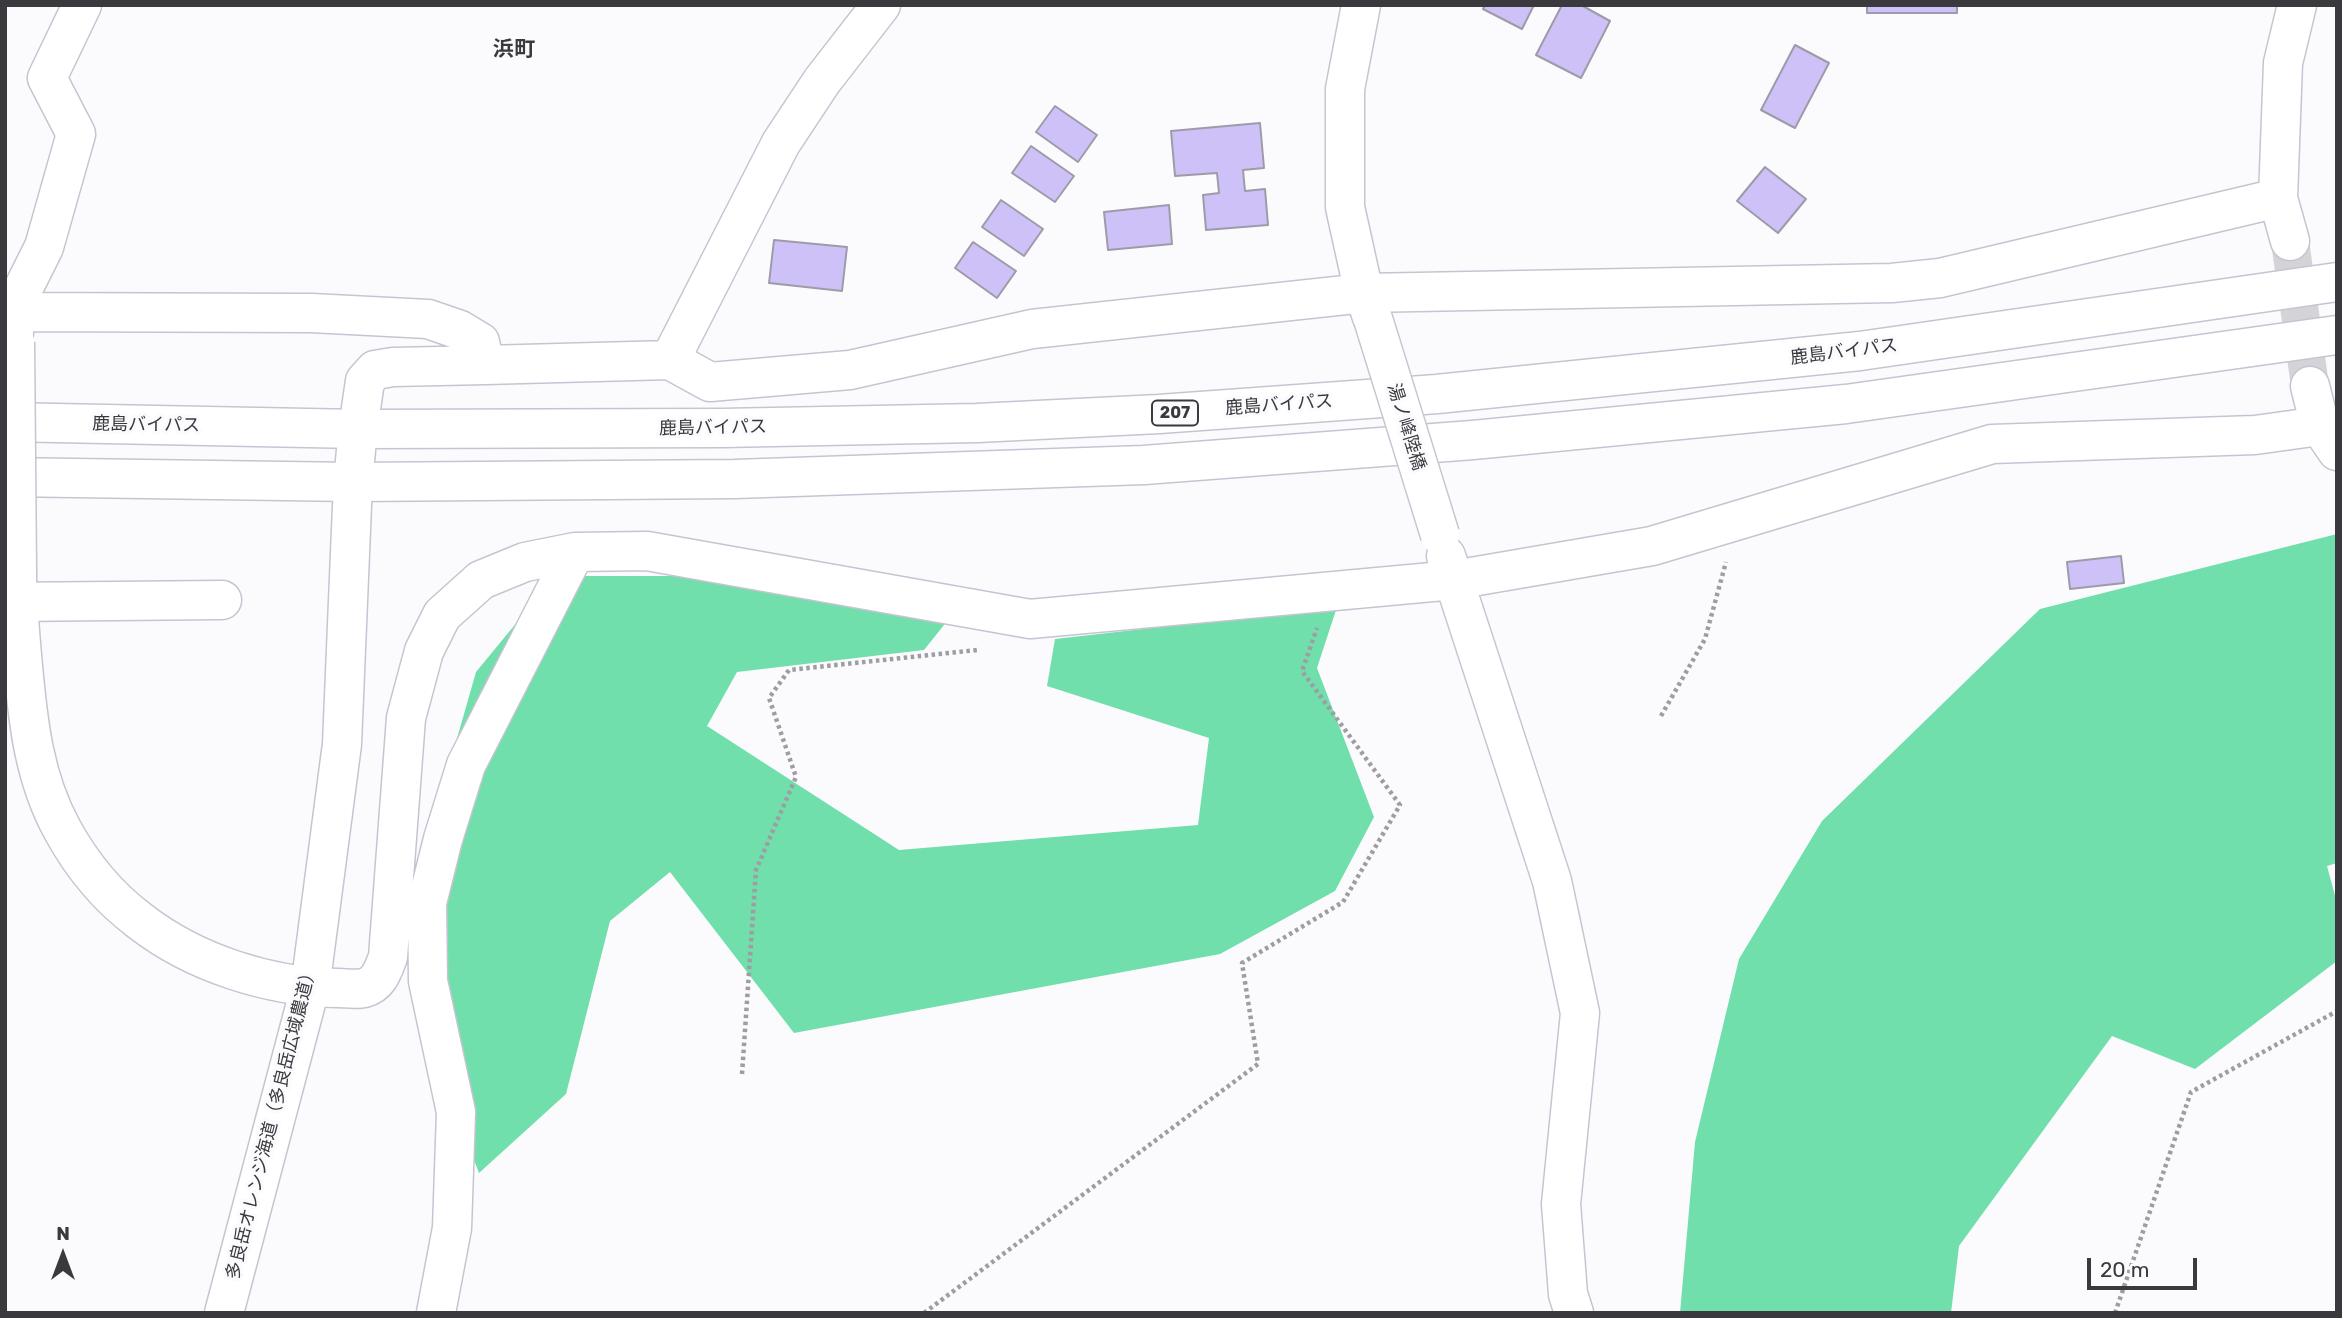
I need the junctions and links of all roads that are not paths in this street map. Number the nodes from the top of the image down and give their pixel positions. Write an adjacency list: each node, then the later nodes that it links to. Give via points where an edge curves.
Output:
1 (82, 5): 9 (main road, via 47,78 76,134 44,247)
2 (881, 5): 11 (main road, via 781,143)
3 (1361, 5): 8 (main road, 湯ノ峰陸橋, via 1345,89 1345,194)
4 (2297, 5): 5 (main road, via 2283,62)
5 (2278, 198): 6 (main road); 8 (main road, via 1940,278)
6 (2290, 241)
7 (2337, 282): 15 (main road, 鹿島バイパス / 207, via 1860,351 1437,394 977,423)
8 (1369, 306): 11 (main road, via 1032,329 850,370 710,382); 20 (main road, 湯ノ峰陸橋, bridge)
9 (11, 321): 12 (main road, via 311,313 428,319 480,342); 21 (main road, bridge)
10 (2337, 335): 18 (main road, via 1846,404 1473,440 1144,465 735,479)
11 (670, 360): 12 (main road, 多良岳オレンジ海道（多良岳広域農道）)
12 (485, 365): 15 (main road, 多良岳オレンジ海道（多良岳広域農道）, via 375,370 365,381)
13 (2310, 386): 16 (main road)
14 (5, 422): 15 (main road, 鹿島バイパス / 207)
15 (358, 429): 18 (main road, 多良岳オレンジ海道（多良岳広域農道）)
16 (2329, 438): 20 (main road, via 2255,435 1992,444 1652,546)
17 (5, 477): 18 (main road)
18 (353, 482): 23 (main road, 多良岳オレンジ海道（多良岳広域農道）, via 342,744)
19 (575, 552): 20 (main road, via 647,551 1030,619); 23 (main road, via 525,562 481,580 442,615 424,651 406,718 388,957 381,977 363,988); 25 (main road, via 466,765 427,902 428,981 456,1112 452,1228)
20 (1454, 580): 26 (main road, 湯ノ峰陸橋, via 1552,881 1580,1013 1560,1204 1568,1294)
21 (13, 591): 22 (main road); 23 (main road, via 28,724 40,783 62,830 97,881 139,921 186,952 245,973)
22 (222, 600)
23 (310, 988): 24 (main road, 多良岳オレンジ海道（多良岳広域農道）)
24 (224, 1313)
25 (436, 1313)
26 (1574, 1313)

